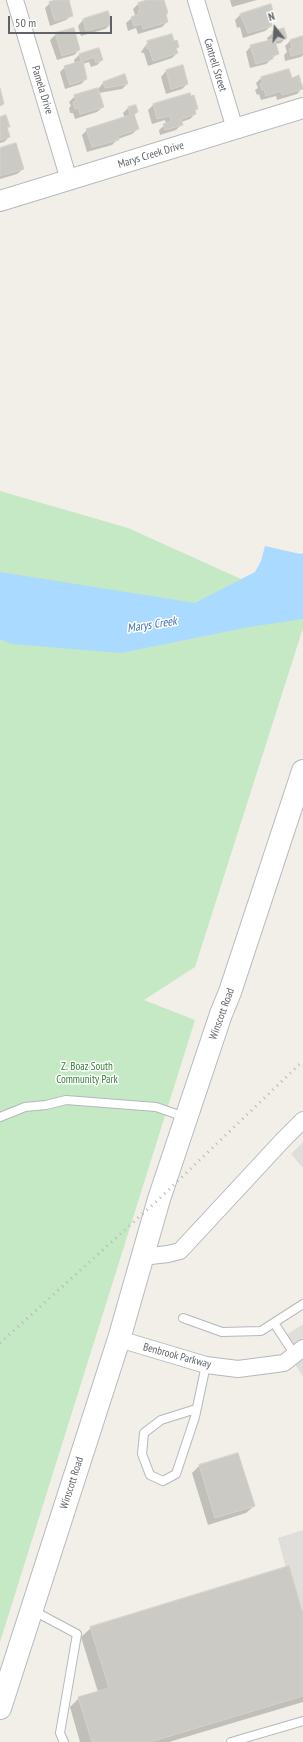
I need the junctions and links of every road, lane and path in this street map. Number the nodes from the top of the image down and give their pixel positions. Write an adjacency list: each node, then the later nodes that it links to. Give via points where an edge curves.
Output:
1 (15, 0): 5 (street, Pamela Drive)
2 (196, 0): 4 (street, Cantrell Street)
3 (303, 108): 4 (street, Marys Creek Drive)
4 (235, 129): 5 (street, Marys Creek Drive)
5 (69, 180): 6 (street, Marys Creek Drive)
6 (0, 201)
7 (303, 770): 9 (main road, Winscott Road)
8 (0, 1117): 9 (lane, via 25,1107 66,1100 156,1107)
9 (186, 1117): 11 (main road, Winscott Road)
10 (303, 1120): 11 (street, via 180,1250)
11 (142, 1257): 15 (main road, Winscott Road)
12 (303, 1304): 14 (lane)
13 (183, 1318): 14 (lane, via 222,1332 261,1331)
14 (274, 1323): 16 (lane)
15 (119, 1339): 17 (street, Benbrook Parkway); 19 (main road, Winscott Road)
16 (299, 1352): 17 (street, Benbrook Parkway, via 284,1363 238,1369)
17 (206, 1365): 18 (lane)
18 (196, 1408): 18 (lane, via 176,1474 163,1481 150,1475 142,1454 144,1433 161,1420)
19 (32, 1609): 20 (main road, Winscott Road); 22 (lane, via 77,1634 60,1733)
20 (0, 1708)
21 (303, 1721): 23 (lane)
22 (64, 1742)
23 (231, 1742)

